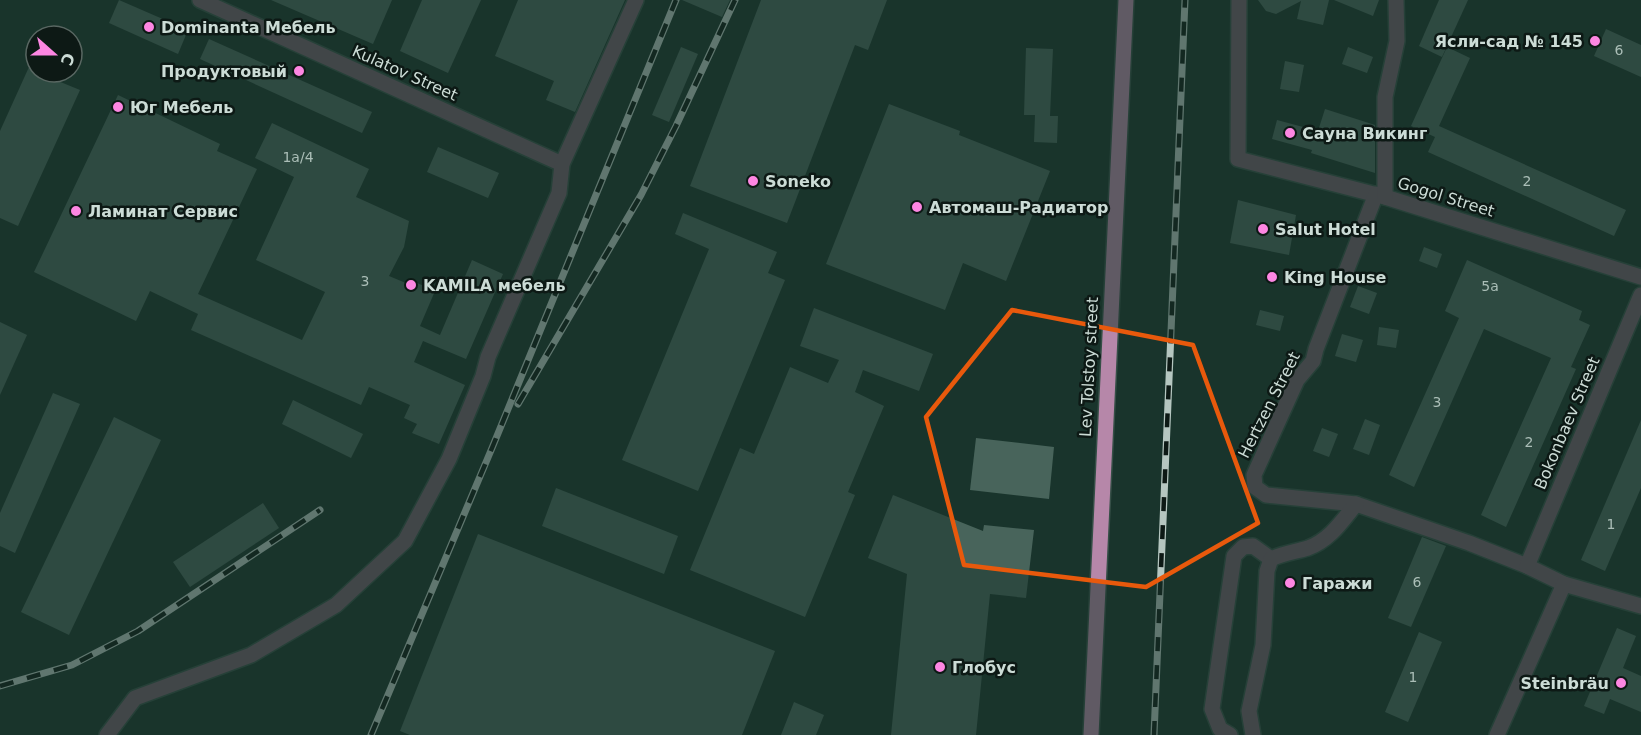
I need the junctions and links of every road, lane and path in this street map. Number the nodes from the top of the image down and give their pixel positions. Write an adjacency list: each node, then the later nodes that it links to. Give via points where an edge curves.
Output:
1 (200, 0): 6 (street, Kulatov Street)
2 (636, 0): 6 (street)
3 (1126, 0): 16 (main road, Lev Tolstoy street)
4 (1239, 0): 7 (street, Gogol Street, via 1238,159)
5 (1396, 0): 7 (street, via 1397,41 1385,97)
6 (562, 164): 15 (street, via 559,193 449,459 405,541 336,605 251,655 135,698)
7 (1381, 195): 8 (street, Gogol Street); 10 (street, Hertzen Street, via 1312,362 1297,380 1254,475 1255,487 1266,495)
8 (1641, 277)
9 (1641, 295): 12 (street, Bokonbaev Street)
10 (1356, 504): 11 (street, via 1331,535 1309,548); 12 (street, Hertzen Street)
11 (1271, 559): 17 (street, via 1253,546 1242,546 1234,556 1212,709 1220,729); 18 (street, via 1263,645 1249,711)
12 (1527, 566): 13 (street, Hertzen Street)
13 (1564, 584): 14 (street, Hertzen Street); 19 (street)
14 (1641, 606)
15 (107, 735)
16 (1091, 735)
17 (1230, 735)
18 (1254, 735)
19 (1497, 735)

